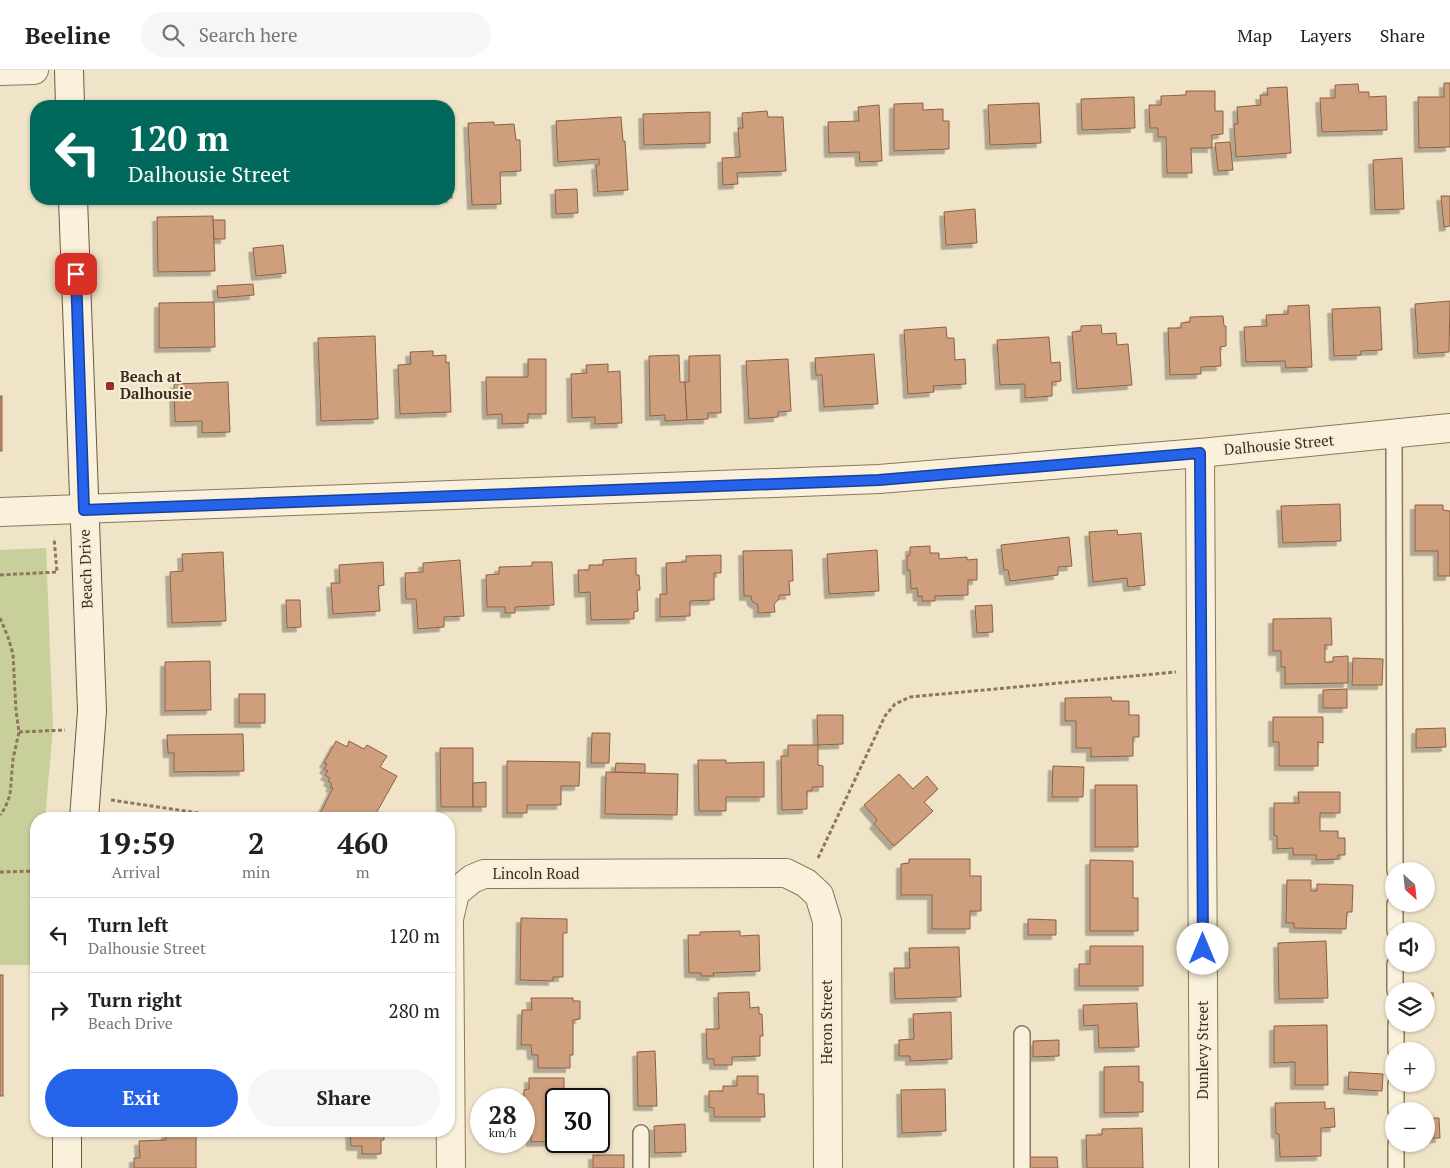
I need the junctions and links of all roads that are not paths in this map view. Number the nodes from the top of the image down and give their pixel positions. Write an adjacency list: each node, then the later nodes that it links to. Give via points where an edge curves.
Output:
1 (34, 70): 3 (street)
2 (69, 70): 4 (street)
3 (0, 71)
4 (70, 100)
5 (73, 205): 9 (street, Beach Drive)
6 (1450, 428): 7 (street, Dalhousie Street)
7 (1394, 434): 8 (street, Dalhousie Street); 12 (lane)
8 (1200, 453): 9 (street, Dalhousie Street, via 879,480); 25 (street, Dunlevy Street)
9 (84, 510): 10 (street, Dalhousie Street); 11 (street, Beach Drive, via 92,711)
10 (0, 512)
11 (85, 808)
12 (1395, 862)
13 (806, 883): 14 (street, Lincoln Road, via 786,872 484,874); 23 (street, Heron Street, via 819,895 827,921)
14 (455, 894)
15 (1022, 1034): 24 (lane)
16 (641, 1134): 22 (lane)
17 (67, 1137): 20 (street)
18 (451, 1137): 21 (street, Lincoln Road)
19 (1396, 1152): 26 (lane)
20 (67, 1168)
21 (451, 1168)
22 (641, 1168)
23 (828, 1168)
24 (1022, 1168)
25 (1204, 1168)
26 (1396, 1168)

